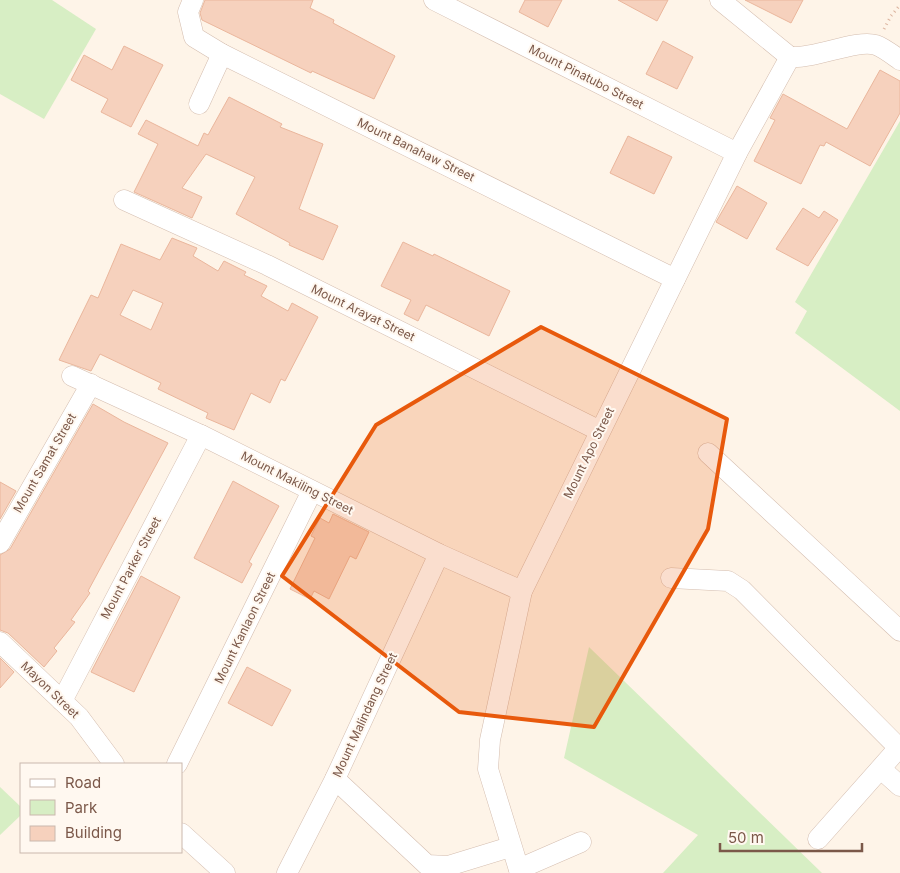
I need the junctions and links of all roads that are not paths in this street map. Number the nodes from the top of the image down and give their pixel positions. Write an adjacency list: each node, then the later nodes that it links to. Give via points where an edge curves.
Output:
1 (193, 0): 4 (street, Mount Banahaw Street, via 188,12 194,37)
2 (434, 0): 8 (street, Mount Pinatubo Street)
3 (720, 0): 5 (street)
4 (222, 54): 7 (street); 10 (street, Mount Banahaw Street)
5 (790, 57): 6 (street, via 804,58 860,45 876,45); 8 (street, Mount Apo Street)
6 (900, 60)
7 (199, 104)
8 (737, 153): 10 (street, Mount Apo Street)
9 (124, 200): 13 (street, Mount Arayat Street, via 267,265)
10 (674, 279): 13 (street, Mount Apo Street)
11 (72, 376): 12 (street, Mount Makiling Street)
12 (90, 384): 14 (street, Mount Makiling Street); 17 (street, Mount Samat Street)
13 (600, 431): 20 (street, Mount Apo Street)
14 (201, 435): 16 (street, Mount Makiling Street); 23 (street, Mount Parker Street)
15 (708, 453): 21 (street)
16 (312, 491): 18 (street, Mount Makiling Street); 25 (street, Mount Kanlaon Street)
17 (0, 543)
18 (438, 554): 20 (street, Mount Makiling Street); 27 (street, Mount Malindang Street)
19 (671, 578): 26 (street, via 728,581 742,590 895,744 896,751)
20 (522, 592): 32 (street, Mount Apo Street, via 490,740 488,769)
21 (900, 631)
22 (0, 642): 23 (street, Mayon Street)
23 (62, 701): 24 (street, Mayon Street, via 79,717)
24 (105, 760)
25 (177, 763)
26 (881, 769): 28 (street); 30 (street)
27 (335, 779): 32 (street, via 427,865 448,866); 35 (street, Mount Malindang Street)
28 (900, 786)
29 (182, 834): 34 (street)
30 (818, 839)
31 (581, 842): 33 (street)
32 (510, 847): 33 (street, Mount Apo Street)
33 (520, 871)
34 (225, 873)
35 (288, 873)

